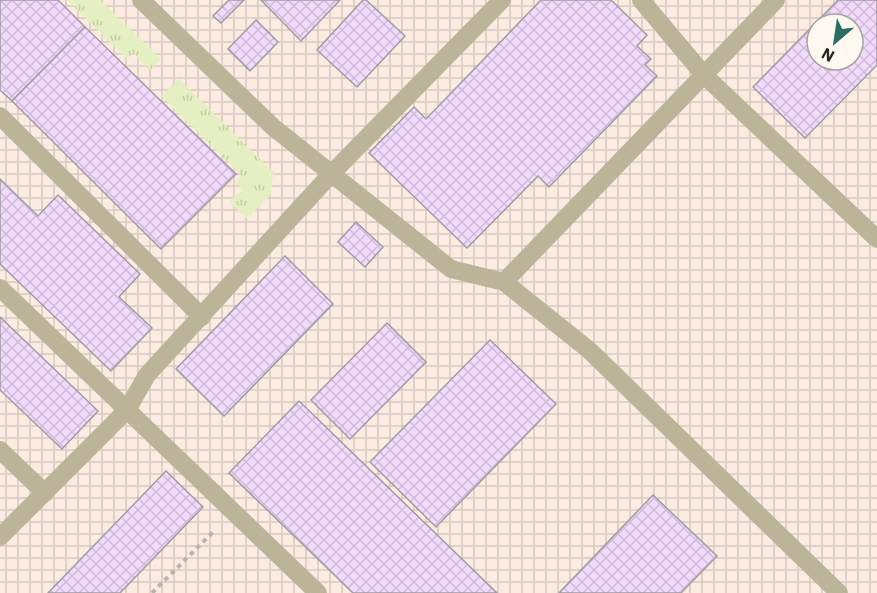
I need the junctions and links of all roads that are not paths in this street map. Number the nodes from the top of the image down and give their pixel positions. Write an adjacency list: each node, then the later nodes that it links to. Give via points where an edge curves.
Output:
1 (141, 0): 7 (lane, via 273,127)
2 (502, 0): 7 (lane)
3 (641, 0): 5 (lane)
4 (776, 0): 5 (lane)
5 (704, 75): 8 (lane); 9 (lane)
6 (0, 116): 11 (lane)
7 (332, 173): 9 (lane, via 451,269); 11 (lane)
8 (877, 239)
9 (504, 282): 17 (lane, via 589,350)
10 (0, 288): 12 (lane)
11 (202, 317): 12 (lane, via 147,375)
12 (127, 410): 14 (lane); 16 (lane)
13 (0, 450): 14 (lane)
14 (45, 493): 15 (lane)
15 (0, 537)
16 (318, 593)
17 (839, 593)

